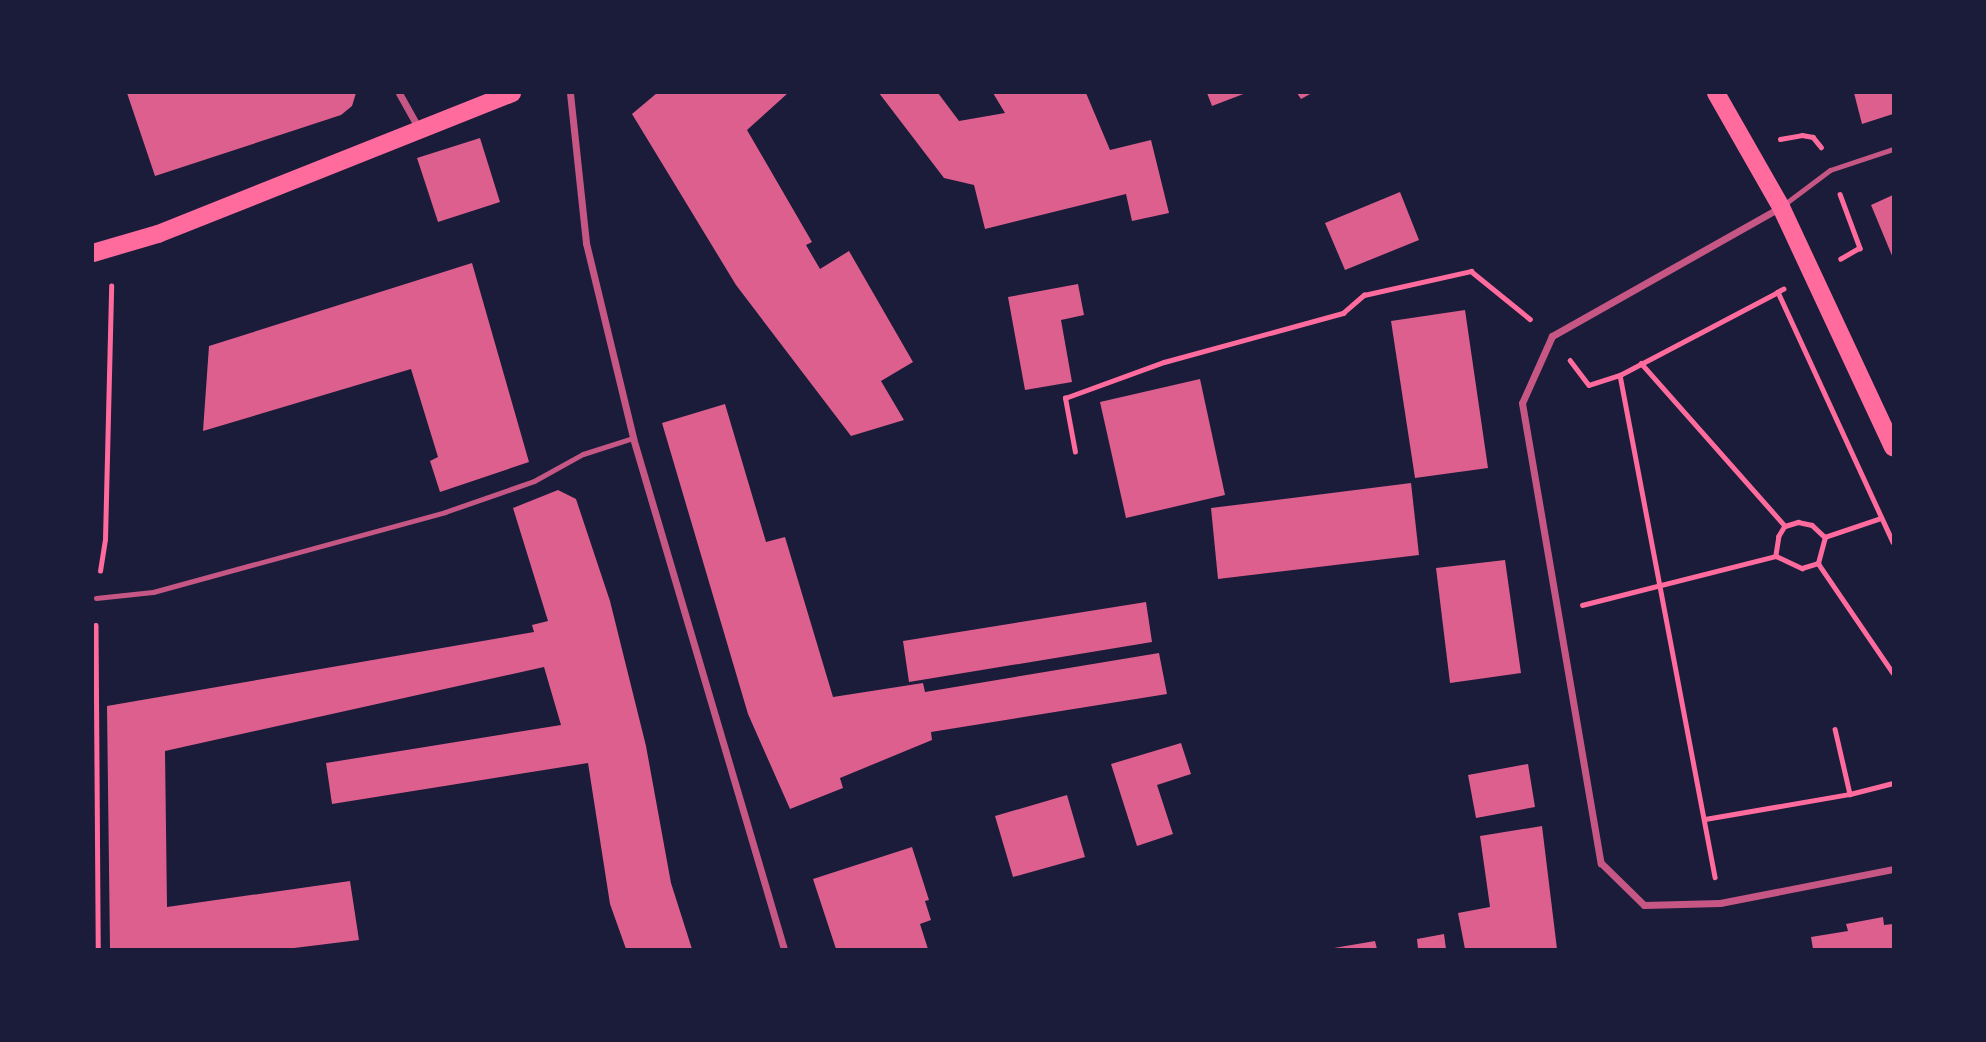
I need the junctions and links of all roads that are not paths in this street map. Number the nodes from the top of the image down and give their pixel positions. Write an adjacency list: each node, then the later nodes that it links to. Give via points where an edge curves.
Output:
1 (399, 93): 5 (street)
2 (512, 93): 5 (main road)
3 (570, 93): 9 (street, via 586,243)
4 (1716, 93): 7 (main road)
5 (419, 130): 8 (main road, via 158,234)
6 (1893, 149): 7 (lane, via 1830,170)
7 (1781, 207): 10 (main road); 12 (street, via 1552,336 1522,403 1601,863 1644,905 1720,903)
8 (93, 253)
9 (633, 438): 11 (lane, via 583,454 534,481 445,512 153,592); 13 (street)
10 (1893, 447)
11 (96, 598)
12 (1893, 869)
13 (784, 949)

